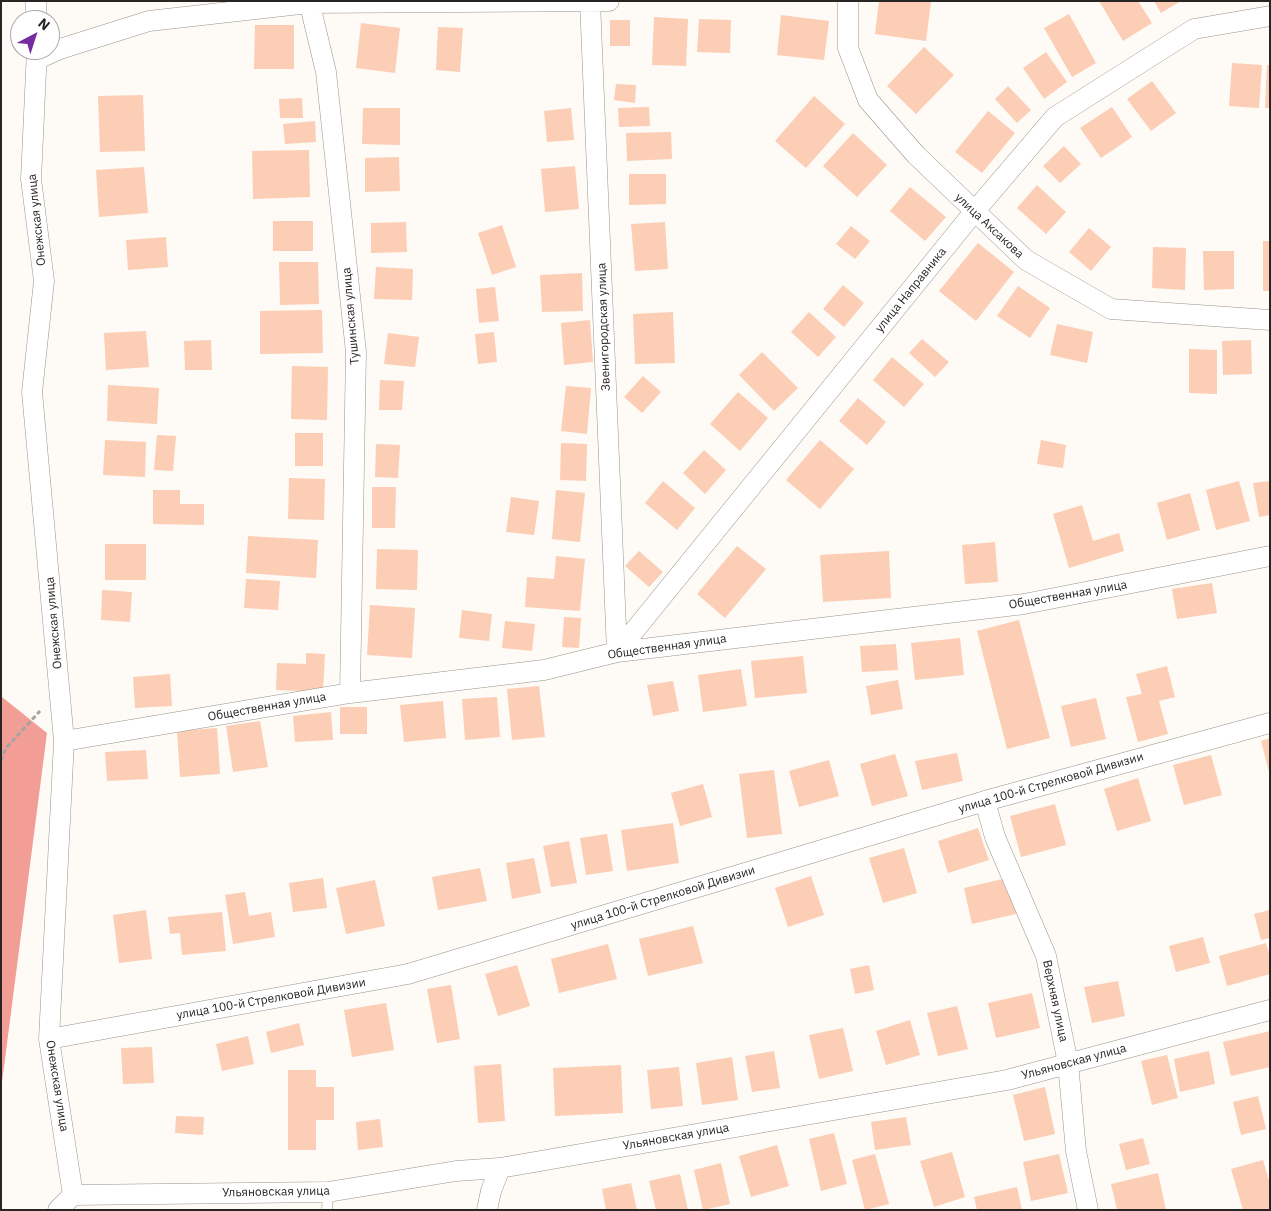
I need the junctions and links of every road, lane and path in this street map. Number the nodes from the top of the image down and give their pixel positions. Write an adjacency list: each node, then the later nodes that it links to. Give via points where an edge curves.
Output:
1 (590, 1): 2 (street); 4 (street); 11 (street, Звенигородская улица)
2 (609, 1)
3 (848, 1): 8 (street, улица Аксакова, via 848,48 868,100 916,155)
4 (309, 2): 6 (street, via 149,21); 13 (street, Тушинская улица, via 326,72 356,352)
5 (1270, 16): 8 (street, улица Направника, via 1194,29 1055,117)
6 (60, 49)
7 (37, 60): 12 (street, Онежская улица, via 31,179 44,281 32,392)
8 (974, 212): 9 (street, улица Аксакова, via 1026,260 1111,309); 11 (street, улица Направника)
9 (1270, 320)
10 (1270, 556): 11 (street, Общественная улица, via 1024,604)
11 (617, 652): 13 (street, Общественная улица, via 544,670)
12 (60, 692): 15 (street, Онежская улица); 16 (path, via 6,748)
13 (350, 693): 15 (street, Общественная улица)
14 (1270, 723): 17 (street, улица 100-й Стрелковой Дивизии)
15 (64, 741): 19 (street, Онежская улица)
16 (1, 761)
17 (985, 801): 19 (street, улица 100-й Стрелковой Дивизии, via 408,974); 20 (street, Верхняя улица, via 995,837 1046,956)
18 (1270, 1010): 20 (street, Ульяновская улица)
19 (48, 1039): 22 (street, Онежская улица)
20 (1068, 1063): 21 (street, Ульяновская улица, via 1007,1080); 26 (street, Верхняя улица, via 1076,1151)
21 (500, 1168): 23 (street, Ульяновская улица, via 456,1171); 25 (street)
22 (74, 1195): 23 (street, Ульяновская улица); 24 (street)
23 (328, 1201)
24 (58, 1210)
25 (487, 1210)
26 (1088, 1210)

